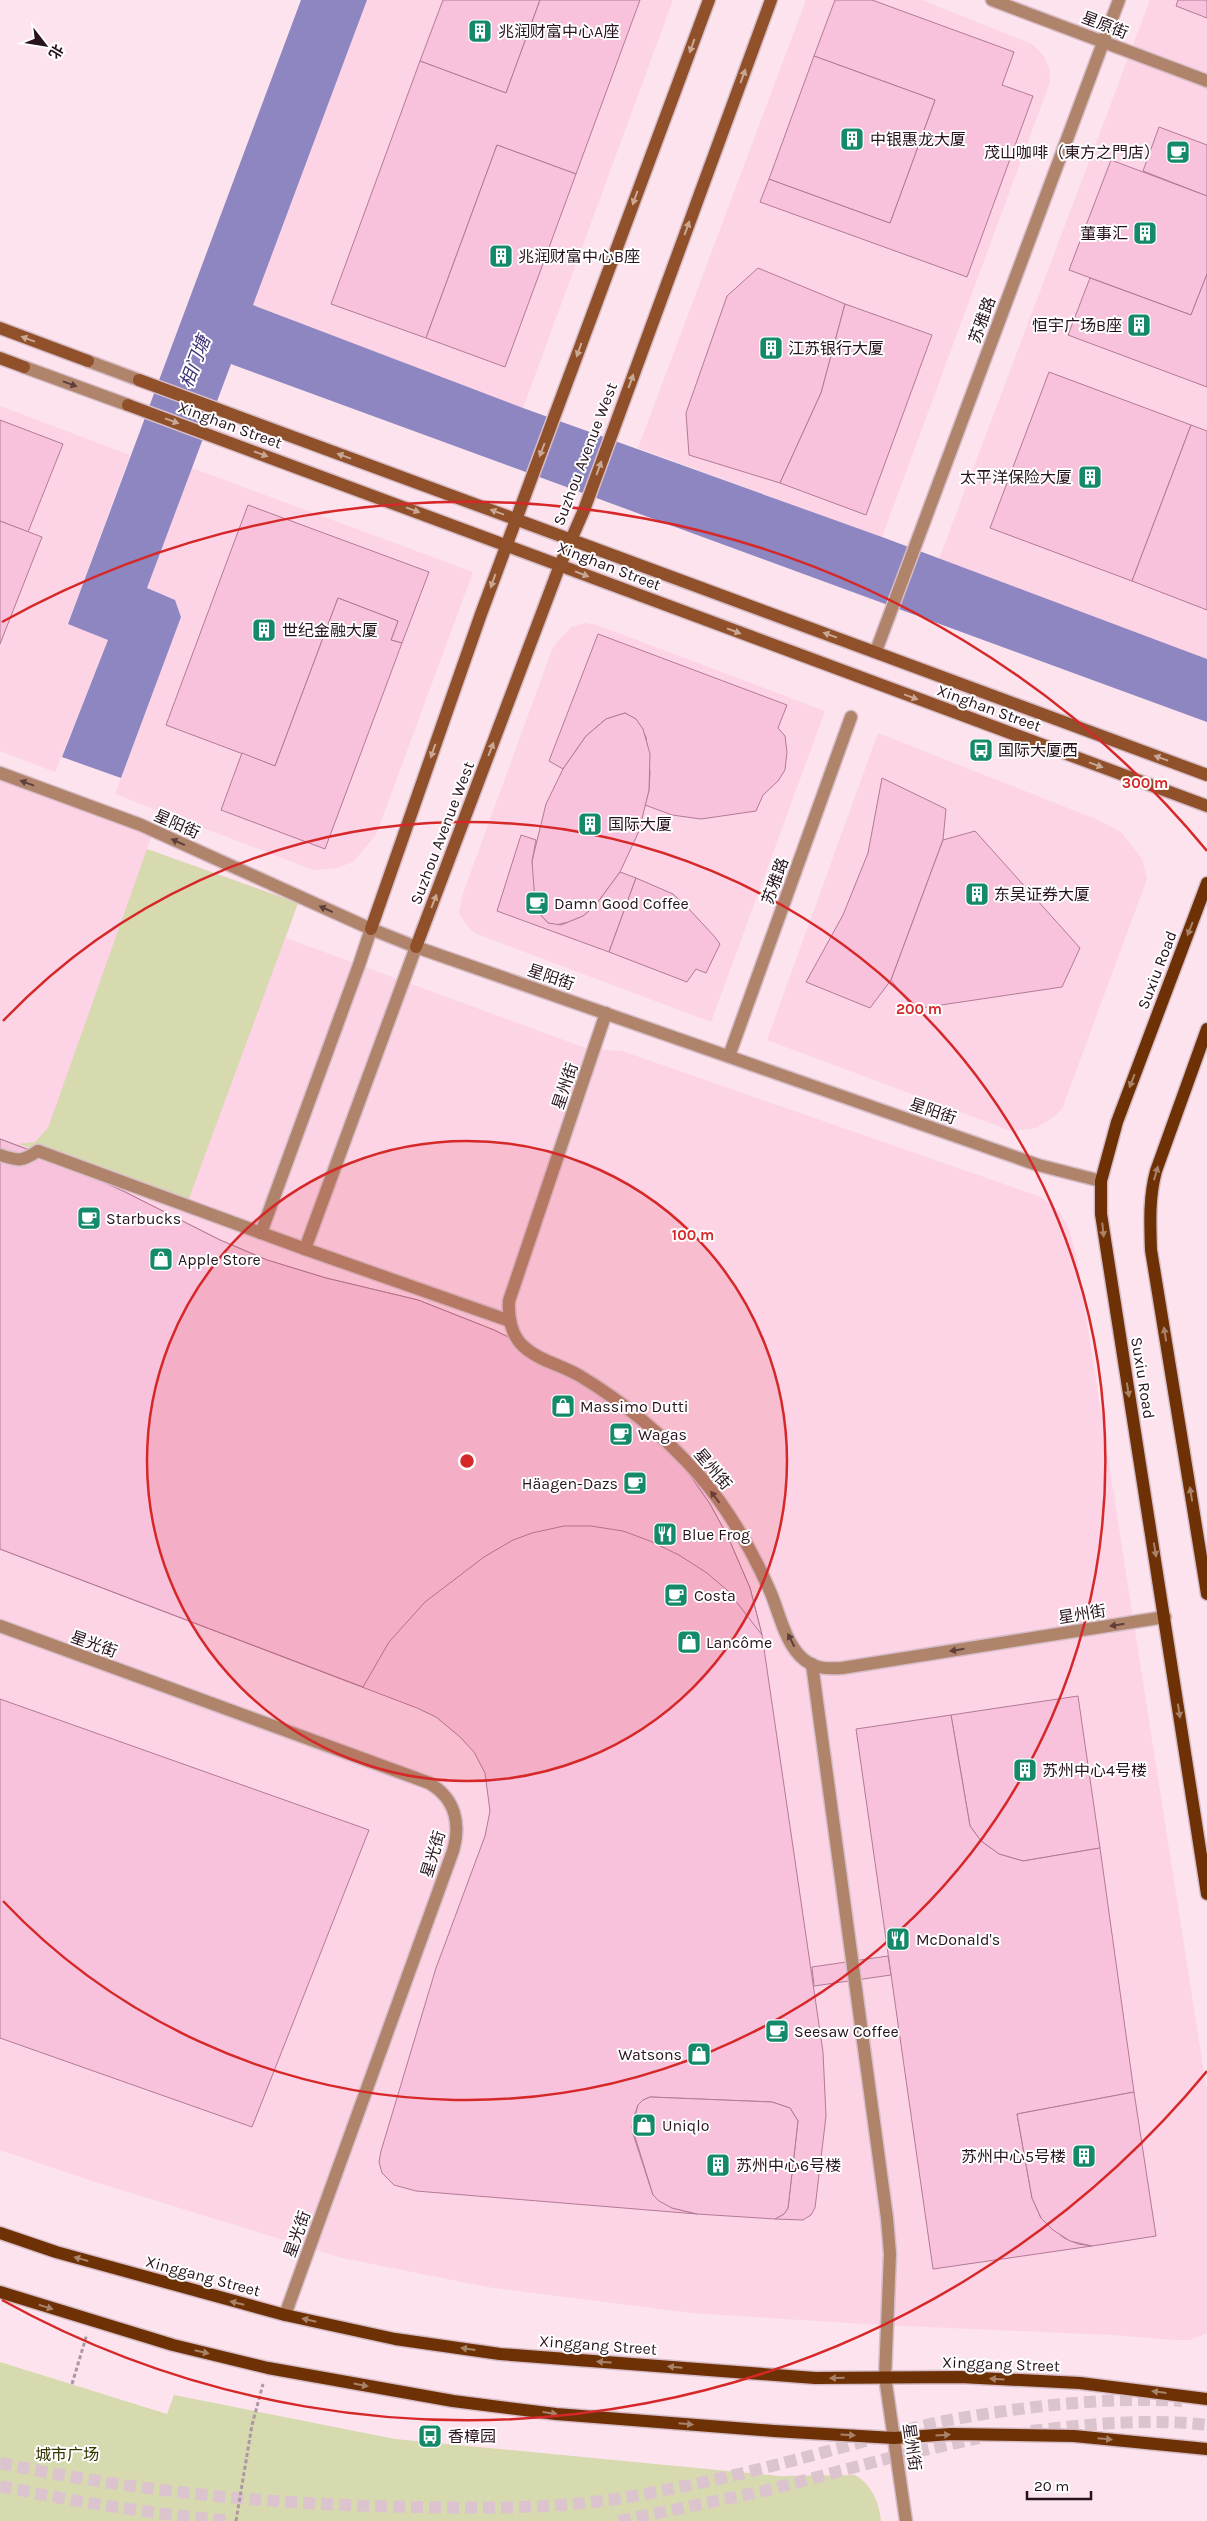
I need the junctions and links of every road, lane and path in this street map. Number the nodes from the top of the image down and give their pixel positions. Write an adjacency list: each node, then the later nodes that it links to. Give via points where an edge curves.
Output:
1 (709, 0): 13 (main road, Suzhou Avenue West, one-way to 13)
2 (771, 0): 14 (main road, Suzhou Avenue West, one-way to 2, via 584,510)
3 (992, 0): 5 (street, 星原街)
4 (1119, 0): 5 (street, 苏雅路)
5 (1103, 42): 6 (street, 星原街); 17 (street, 苏雅路)
6 (1207, 81)
7 (0, 328): 9 (main road, Xinghan Street, one-way to 7)
8 (0, 358): 10 (main road, Xinghan Street)
9 (88, 361): 11 (street, Xinghan Street)
10 (24, 367): 12 (street, Xinghan Street, one-way to 12)
11 (139, 380): 13 (main road, Xinghan Street, one-way to 11)
12 (128, 405): 15 (main road, Xinghan Street, one-way to 15)
13 (516, 519): 14 (main road, Xinghan Street); 15 (main road, Suzhou Avenue West)
14 (570, 540): 16 (main road, Suzhou Avenue West); 17 (main road, Xinghan Street, one-way to 14)
15 (507, 545): 16 (main road, Xinghan Street); 23 (main road, Suzhou Avenue West, one-way to 23)
16 (560, 566): 21 (main road, Xinghan Street, one-way to 21); 24 (main road, Suzhou Avenue West, one-way to 16)
17 (876, 651): 20 (main road, Xinghan Street, one-way to 17)
18 (852, 717): 27 (street, 苏雅路)
19 (0, 773): 23 (street, 星阳街, one-way to 19, via 141,826)
20 (1207, 775)
21 (1207, 806)
22 (1207, 883): 29 (main road, Suxiu Road, one-way to 29, via 1116,1122)
23 (371, 929): 24 (street, 星阳街); 30 (street)
24 (416, 947): 25 (street, 星阳街); 31 (street)
25 (606, 1013): 27 (street, 星阳街); 32 (street, 星州街, via 509,1301)
26 (1207, 1028): 33 (main road, Suxiu Road, one-way to 26, via 1151,1250 1150,1221 1150,1193 1156,1170)
27 (729, 1056): 29 (street, 星阳街, via 1038,1165)
28 (0, 1155): 30 (street, via 24,1160 38,1151)
29 (1102, 1181): 34 (main road, Suxiu Road, one-way to 34, via 1105,1249)
30 (261, 1233): 31 (street)
31 (305, 1249): 32 (street)
32 (510, 1321): 36 (street, 星州街, one-way to 32, via 800,1656 791,1643 751,1553 701,1478 664,1439 623,1404 578,1374 522,1345)
33 (1207, 1594)
34 (1165, 1617): 36 (street, 星州街, one-way to 36, via 842,1668 824,1669); 37 (main road, Suxiu Road, one-way to 37)
35 (0, 1626): 40 (street, 星光街, via 429,1783 444,1795 454,1812 458,1831 453,1851)
36 (812, 1664): 43 (street, 星州街, via 887,2218 890,2254)
37 (1207, 1894)
38 (0, 2233): 40 (main road, Xinggang Street, one-way to 38, via 74,2258)
39 (0, 2292): 41 (main road, one-way to 41)
40 (285, 2315): 43 (main road, Xinggang Street, one-way to 40, via 814,2378 508,2355 395,2339)
41 (91, 2320): 42 (main road, one-way to 42, via 172,2345); 44 (path)
42 (268, 2368): 46 (main road, one-way to 46, via 453,2401 556,2414); 48 (path, via 252,2425)
43 (886, 2377): 45 (main road, Xinggang Street, one-way to 43, via 1080,2383); 46 (street, 星州街)
44 (72, 2384)
45 (1207, 2399)
46 (894, 2438): 47 (main road, one-way to 47, via 950,2434 1065,2435); 49 (street, 星州街)
47 (1207, 2449)
48 (236, 2521)
49 (906, 2521)

